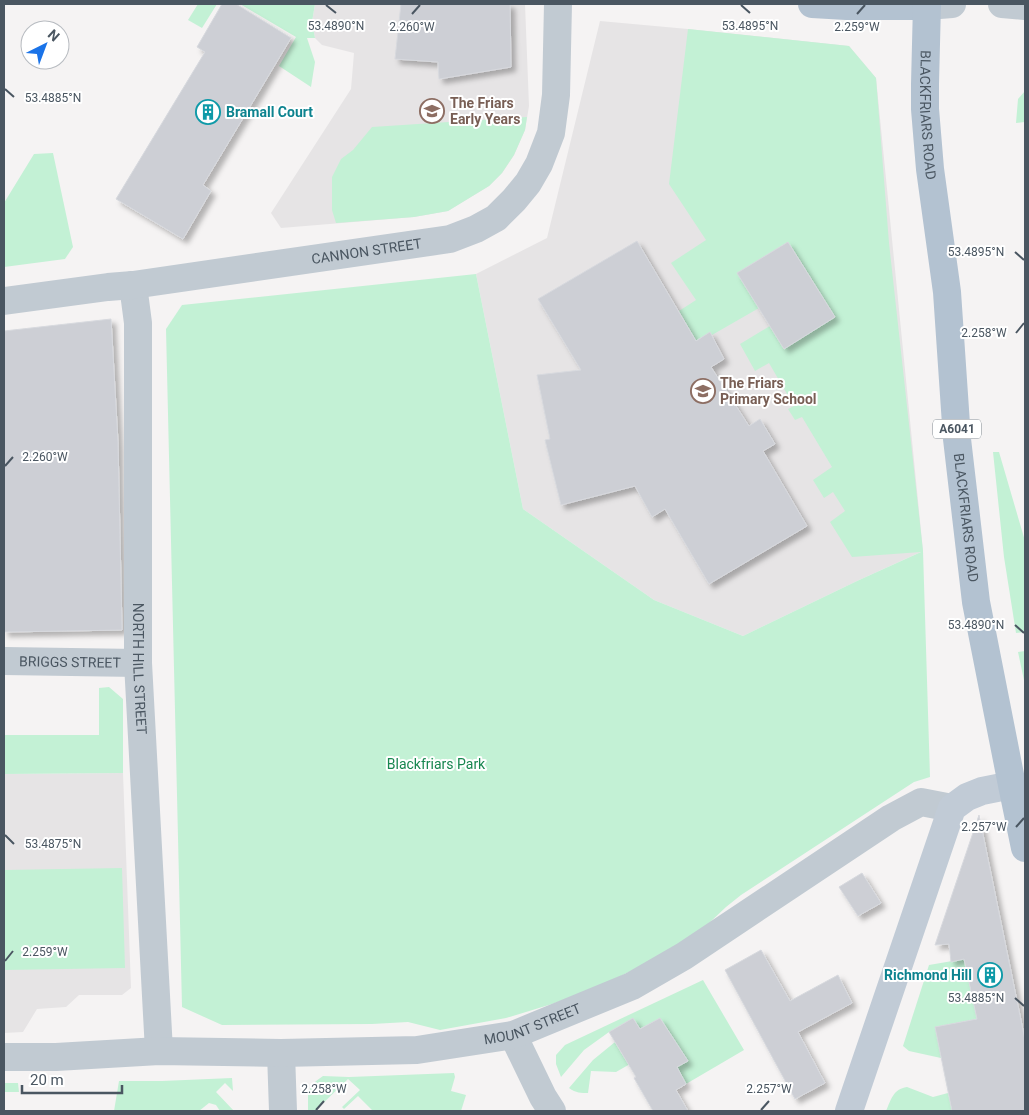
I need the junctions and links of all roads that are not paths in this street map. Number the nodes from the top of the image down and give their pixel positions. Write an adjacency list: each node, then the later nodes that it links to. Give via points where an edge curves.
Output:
1 (558, 4): 6 (street, CANNON STREET, via 556,95 551,133 528,183 496,218 450,239)
2 (812, 4): 3 (main road)
3 (935, 4): 10 (main road, BLACKFRIARS ROAD / A6041, via 924,84 930,169 947,292 957,439 976,602)
4 (1002, 4): 5 (street)
5 (1025, 6)
6 (133, 285): 7 (street, CANNON STREET); 9 (street, NORTH HILL STREET, via 138,323)
7 (4, 301)
8 (4, 662): 9 (street, BRIGGS STREET)
9 (138, 663): 14 (street, NORTH HILL STREET)
10 (1012, 786): 11 (street, via 982,791 966,797); 12 (main road, BLACKFRIARS ROAD / A6041)
11 (952, 808): 13 (street, MOUNT STREET, via 921,802 912,806 694,950 632,986); 19 (street)
12 (1025, 848)
13 (513, 1035): 15 (street, MOUNT STREET, via 417,1050); 18 (street)
14 (159, 1050): 15 (street, MOUNT STREET); 16 (street, MOUNT STREET)
15 (281, 1053): 17 (street)
16 (4, 1057)
17 (284, 1111)
18 (552, 1111)
19 (850, 1111)

